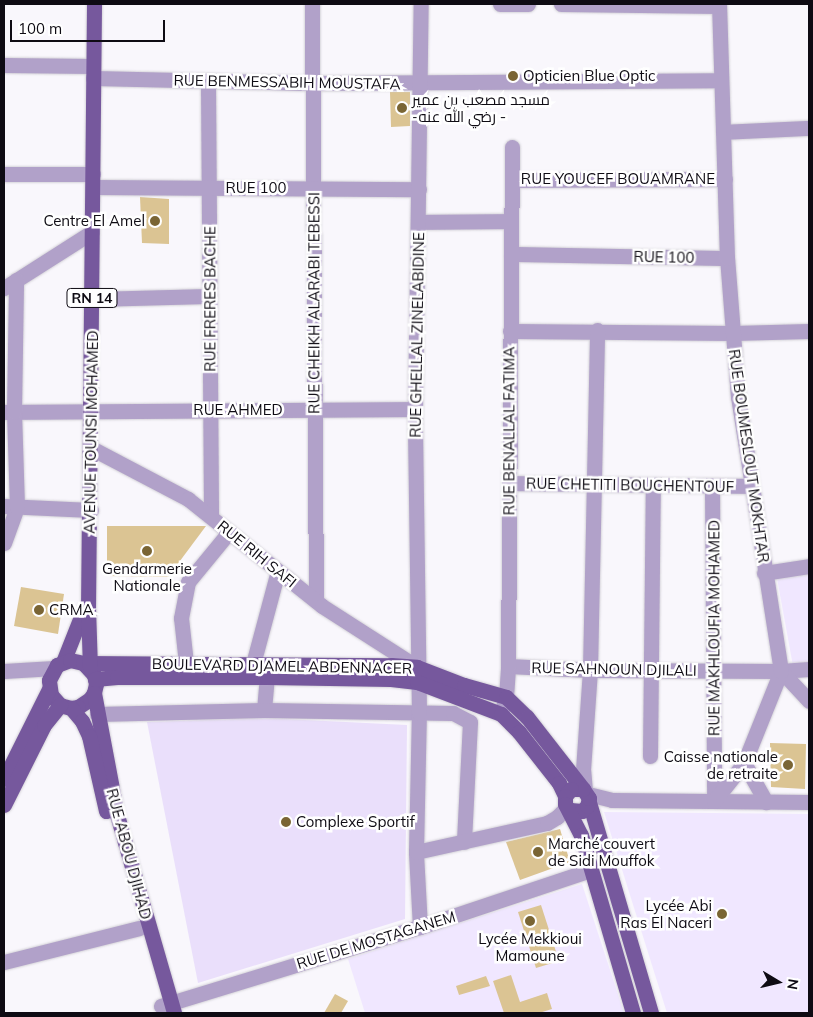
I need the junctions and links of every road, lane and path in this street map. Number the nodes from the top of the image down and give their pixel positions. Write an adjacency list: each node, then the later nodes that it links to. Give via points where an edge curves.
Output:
1 (97, 4): 12 (main road, AVENUE TOUNSI MOHAMED / RN 14)
2 (312, 4): 15 (street, RUE CHEIKH ALARABI TEBESSI)
3 (421, 4): 16 (street, RUE GHELLAL ZINELABIDINE)
4 (500, 4): 5 (street)
5 (528, 4)
6 (561, 4): 8 (street)
7 (675, 4): 9 (street); 10 (street)
8 (598, 5): 9 (street)
9 (641, 5)
10 (719, 5): 13 (street, RUE BOUMESLOUT MOKHTAR)
11 (4, 65): 12 (street, RUE BENMESSABIH MOUSTAFA)
12 (93, 72): 14 (street, RUE BENMESSABIH MOUSTAFA); 22 (main road, AVENUE TOUNSI MOHAMED / RN 14)
13 (720, 80): 16 (street, RUE BENMESSABIH MOUSTAFA); 18 (street, RUE BOUMESLOUT MOKHTAR)
14 (208, 82): 15 (street, RUE BENMESSABIH MOUSTAFA); 24 (street, RUE FRERES BACHE)
15 (312, 83): 16 (street, RUE BENMESSABIH MOUSTAFA); 25 (street, RUE CHEIKH ALARABI TEBESSI)
16 (420, 83): 26 (street, RUE GHELLAL ZINELABIDINE)
17 (809, 128): 18 (street)
18 (723, 132): 21 (street, RUE BOUMESLOUT MOKHTAR)
19 (512, 147): 23 (street, RUE BENALLAL FATIMA)
20 (4, 174): 22 (street, RUE 100)
21 (725, 178): 23 (street, RUE YOUCEF BOUAMRANE); 31 (street, RUE BOUMESLOUT MOKHTAR)
22 (93, 180): 24 (street, RUE 100); 29 (main road, AVENUE TOUNSI MOHAMED / RN 14)
23 (512, 180): 27 (street, RUE BENALLAL FATIMA)
24 (209, 188): 25 (street, RUE 100); 33 (street, RUE FRERES BACHE)
25 (313, 188): 26 (street, RUE 100); 39 (street, RUE CHEIKH ALARABI TEBESSI)
26 (419, 189): 28 (street, RUE GHELLAL ZINELABIDINE)
27 (511, 221): 28 (street); 30 (street, RUE BENALLAL FATIMA)
28 (418, 222): 40 (street, RUE GHELLAL ZINELABIDINE)
29 (92, 232): 32 (street); 34 (main road, AVENUE TOUNSI MOHAMED / RN 14)
30 (511, 254): 31 (street, RUE 100); 37 (street, RUE BENALLAL FATIMA)
31 (727, 258): 38 (street, RUE BOUMESLOUT MOKHTAR)
32 (10, 284): 43 (street)
33 (210, 296): 34 (street); 41 (street, RUE FRERES BACHE)
34 (92, 299): 42 (main road, AVENUE TOUNSI MOHAMED / RN 14)
35 (597, 330): 37 (street); 38 (street); 46 (street)
36 (809, 330): 38 (street)
37 (510, 331): 45 (street, RUE BENALLAL FATIMA)
38 (733, 333): 49 (street, RUE BOUMESLOUT MOKHTAR, via 738,397)
39 (314, 409): 40 (street, RUE AHMED); 41 (street, RUE AHMED); 59 (street, RUE CHEIKH ALARABI TEBESSI)
40 (415, 409): 71 (street, RUE GHELLAL ZINELABIDINE)
41 (210, 410): 42 (street, RUE AHMED); 52 (street, RUE FRERES BACHE)
42 (92, 411): 43 (street, RUE AHMED); 44 (main road, AVENUE TOUNSI MOHAMED / RN 14)
43 (9, 412): 50 (street)
44 (91, 448): 51 (main road, AVENUE TOUNSI MOHAMED / RN 14); 52 (street, RUE RIH SAFI, via 188,500)
45 (509, 484): 46 (street, RUE CHETITI BOUCHENTOUF); 63 (street, RUE BENALLAL FATIMA)
46 (593, 484): 47 (street, RUE CHETITI BOUCHENTOUF); 66 (street)
47 (653, 485): 48 (street, RUE CHETITI BOUCHENTOUF); 67 (street)
48 (712, 486): 49 (street, RUE CHETITI BOUCHENTOUF); 68 (street, RUE MAKHLOUFIA MOHAMED)
49 (752, 486): 57 (street, RUE BOUMESLOUT MOKHTAR)
50 (10, 506): 51 (street); 54 (street)
51 (91, 510): 58 (main road, AVENUE TOUNSI MOHAMED / RN 14)
52 (210, 516): 53 (street, RUE RIH SAFI)
53 (229, 532): 56 (street, RUE RIH SAFI); 60 (street, via 188,582 181,618)
54 (4, 543)
55 (809, 566): 57 (street)
56 (278, 571): 59 (street, RUE RIH SAFI); 61 (street)
57 (764, 573): 69 (street, RUE BOUMESLOUT MOKHTAR)
58 (88, 591): 62 (main road, AVENUE TOUNSI MOHAMED / RN 14, via 78,627); 70 (main road, AVENUE TOUNSI MOHAMED / RN 14)
59 (316, 601): 71 (street, RUE RIH SAFI)
60 (186, 663): 61 (main road, BOULEVARD DJAMEL ABDENNACER); 70 (main road, BOULEVARD DJAMEL ABDENNACER)
61 (253, 664): 71 (main road, BOULEVARD DJAMEL ABDENNACER, via 391,664)
62 (58, 665): 65 (street); 70 (main road, via 77,661); 73 (main road)
63 (508, 666): 66 (street, RUE SAHNOUN DJILALI); 74 (street, RUE BENALLAL FATIMA)
64 (809, 669): 69 (street, RUE SAHNOUN DJILALI)
65 (9, 670): 73 (street, via 35,676)
66 (590, 670): 67 (street, RUE SAHNOUN DJILALI); 84 (street)
67 (651, 671): 68 (street, RUE SAHNOUN DJILALI); 81 (street)
68 (715, 671): 69 (street, RUE SAHNOUN DJILALI); 85 (street, RUE MAKHLOUFIA MOHAMED)
69 (781, 671): 75 (street); 82 (street)
70 (90, 673): 72 (main road, BOULEVARD DJAMEL ABDENNACER, via 117,677); 76 (main road, via 85,704); 79 (main road, RUE ABOU DJIHAD)
71 (417, 675): 72 (main road, BOULEVARD DJAMEL ABDENNACER, via 391,679); 74 (main road, BOULEVARD DJAMEL ABDENNACER); 78 (street, RUE GHELLAL ZINELABIDINE); 80 (main road, BOULEVARD DJAMEL ABDENNACER)
72 (267, 677): 77 (street)
73 (48, 687): 76 (main road, via 51,696); 83 (main road)
74 (506, 698): 80 (street, RUE BENALLAL FATIMA); 84 (main road, BOULEVARD DJAMEL ABDENNACER, via 527,717)
75 (809, 701)
76 (66, 706): 88 (main road, via 44,725); 93 (main road, RUE ABOU DJIHAD, via 82,721 89,736 98,783)
77 (264, 710): 78 (street); 79 (street)
78 (419, 713): 89 (street, via 453,713 470,722); 90 (street, RUE GHELLAL ZINELABIDINE)
79 (97, 714): 101 (main road, RUE ABOU DJIHAD, via 115,808)
80 (501, 714): 84 (main road, BOULEVARD DJAMEL ABDENNACER)
81 (650, 756)
82 (744, 763): 85 (street); 86 (street)
83 (4, 779)
84 (580, 801): 85 (street); 89 (street, via 547,823); 91 (main road, BOULEVARD DJAMEL ABDENNACER, via 579,828); 94 (main road, BOULEVARD DJAMEL ABDENNACER)
85 (714, 801): 86 (street)
86 (766, 802): 87 (street)
87 (809, 802)
88 (4, 805)
89 (464, 842): 90 (street)
90 (416, 852): 92 (street, RUE GHELLAL ZINELABIDINE)
91 (590, 870): 92 (street, RUE DE MOSTAGANEM); 95 (main road, BOULEVARD DJAMEL ABDENNACER)
92 (420, 927): 101 (street, RUE DE MOSTAGANEM)
93 (139, 928): 97 (street); 101 (main road, RUE ABOU DJIHAD)
94 (624, 929): 95 (main road, via 616,937); 96 (main road, BOULEVARD DJAMEL ABDENNACER)
95 (608, 935): 98 (main road, BOULEVARD DJAMEL ABDENNACER)
96 (634, 960): 98 (main road, via 625,966); 99 (main road, BOULEVARD DJAMEL ABDENNACER)
97 (4, 962)
98 (618, 965): 100 (main road, BOULEVARD DJAMEL ABDENNACER)
99 (643, 989): 100 (main road, via 634,990); 103 (main road, BOULEVARD DJAMEL ABDENNACER)
100 (628, 996): 102 (main road, BOULEVARD DJAMEL ABDENNACER)
101 (167, 1009)
102 (633, 1013)
103 (651, 1013)

